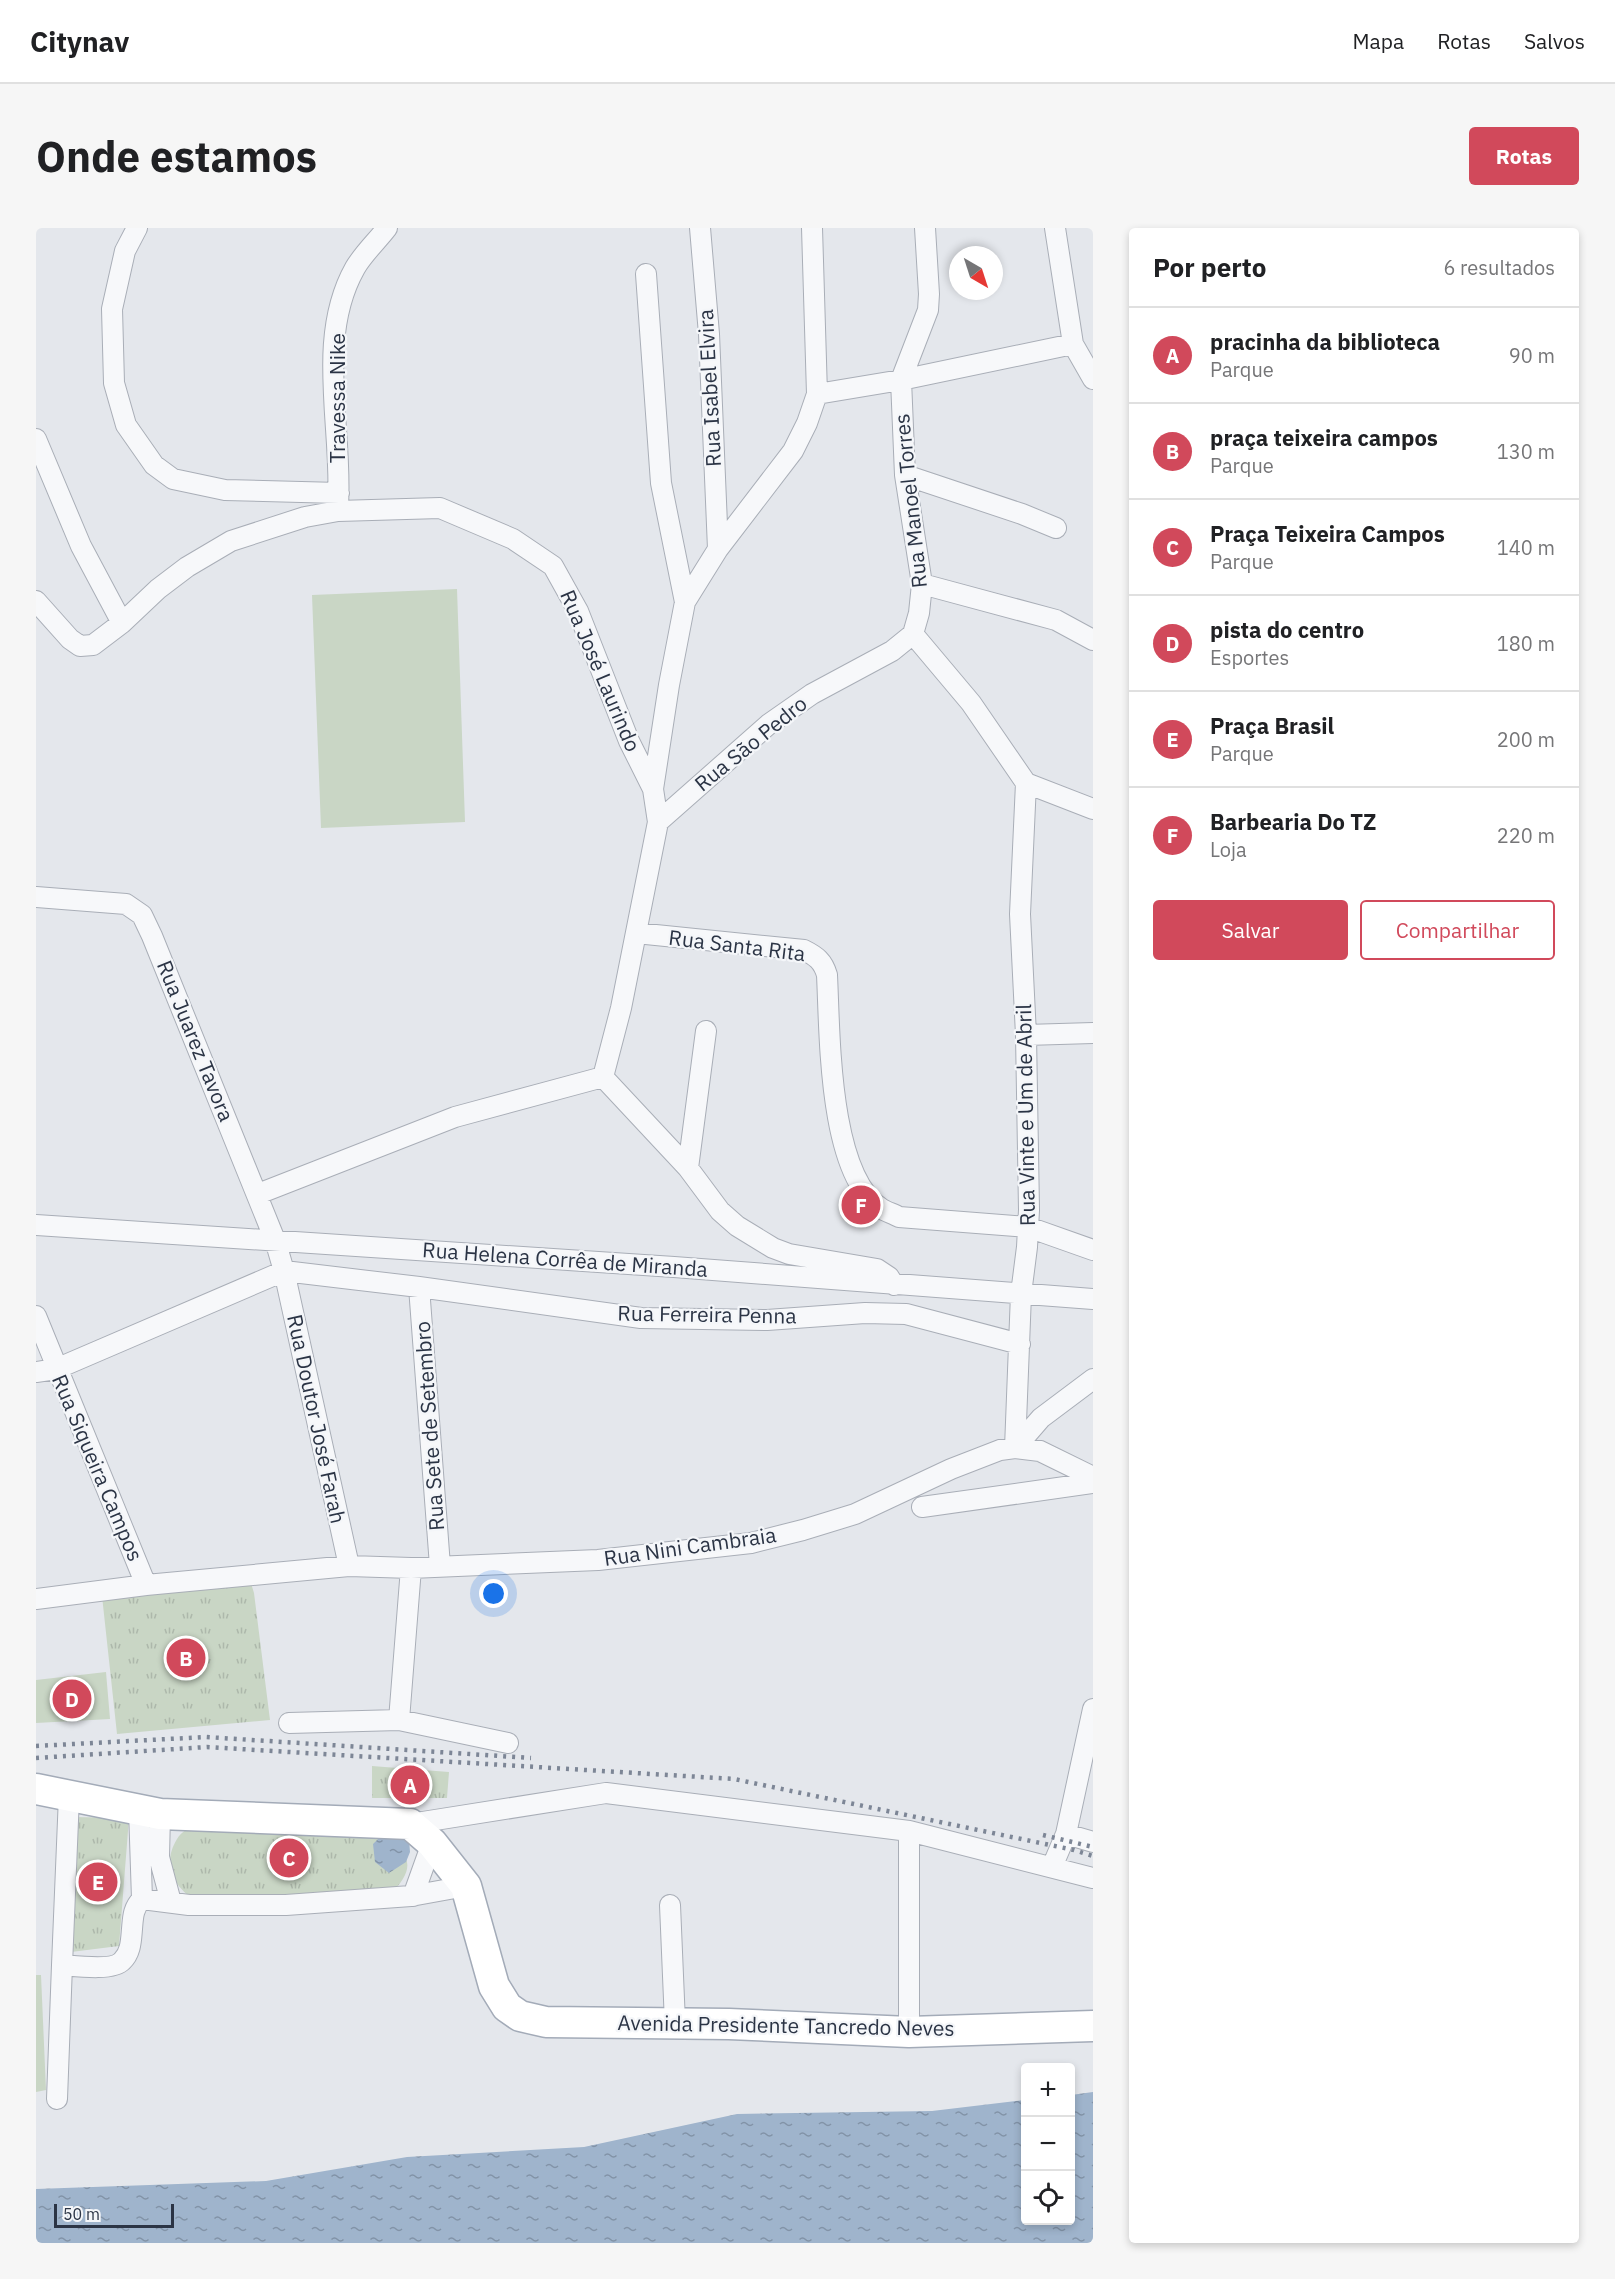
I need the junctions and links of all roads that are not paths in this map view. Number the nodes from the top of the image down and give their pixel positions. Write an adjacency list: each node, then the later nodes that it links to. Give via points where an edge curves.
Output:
1 (137, 228): 14 (street, Rua José Laurindo, via 125,251 112,309 114,383 126,425 154,465 173,479 225,490)
2 (387, 228): 14 (street, Travessa Nike, via 356,267 341,300 334,388)
3 (700, 228): 16 (street, Rua Isabel Elvira, via 709,334)
4 (812, 228): 11 (street)
5 (925, 228): 10 (street, Rua Manoel Torres, via 928,310)
6 (1055, 228): 8 (street)
7 (646, 274): 19 (street, via 661,483)
8 (1073, 344): 9 (street); 10 (street)
9 (1093, 379)
10 (901, 380): 11 (street); 13 (street, Rua Manoel Torres)
11 (817, 394): 16 (street, via 793,451)
12 (36, 439): 20 (street, via 81,546)
13 (905, 474): 15 (street); 17 (street, Rua Manoel Torres)
14 (338, 502): 20 (street, via 231,541 158,588); 24 (street, Rua José Laurindo, via 440,508 513,539 553,566 578,611 629,741)
15 (1056, 528)
16 (718, 549): 19 (street)
17 (922, 584): 21 (street, Rua Manoel Torres); 22 (street, via 1056,620)
18 (36, 601): 20 (street, via 80,646 93,645)
19 (685, 602): 24 (street)
20 (122, 623)
21 (913, 634): 23 (street, via 971,703); 26 (street, Rua São Pedro, via 892,651 812,694 769,724)
22 (1093, 640)
23 (1026, 783): 25 (street); 31 (street, Rua Vinte e Um de Abril, via 1020,914)
24 (653, 789): 26 (street)
25 (1093, 809)
26 (658, 822): 28 (street)
27 (36, 897): 34 (street, Rua Juarez Tavora, via 126,904 142,915)
28 (636, 933): 32 (street); 36 (street, Rua Santa Rita, via 804,950 816,956 827,975 831,1075 843,1145 870,1197 882,1209 899,1216)
29 (706, 1031): 33 (street)
30 (1093, 1033): 31 (street)
31 (1026, 1035): 36 (street, Rua Vinte e Um de Abril)
32 (603, 1077): 33 (street); 34 (street, via 455,1117)
33 (688, 1168): 40 (street, via 728,1220 764,1242 789,1254 877,1269)
34 (258, 1194): 37 (street, Rua Juarez Tavora)
35 (36, 1225): 37 (street, Rua Helena Corrêa de Miranda)
36 (1028, 1227): 38 (street); 42 (street, Rua Vinte e Um de Abril)
37 (275, 1240): 39 (street, Rua Juarez Tavora); 40 (street, Rua Helena Corrêa de Miranda)
38 (1093, 1250)
39 (284, 1271): 41 (street, Rua Ferreira Penna); 46 (street); 53 (street, Rua Doutor José Farah)
40 (894, 1285): 42 (street, Rua Helena Corrêa de Miranda)
41 (419, 1287): 45 (street, Rua Ferreira Penna, via 641,1318 767,1320 906,1314); 54 (street, Rua Sete de Setembro)
42 (1021, 1294): 43 (street, Rua Helena Corrêa de Miranda); 45 (street, Rua Vinte e Um de Abril)
43 (1093, 1299)
44 (36, 1316): 46 (street, Rua Siqueira Campos)
45 (1020, 1344): 49 (street, Rua Vinte e Um de Abril)
46 (56, 1369): 47 (street); 56 (street, Rua Siqueira Campos)
47 (36, 1372)
48 (1093, 1379): 49 (street, via 1041,1418)
49 (1015, 1448): 50 (street, via 1040,1451); 54 (street, Rua Nini Cambraia, via 951,1469 855,1514 750,1543 598,1560)
50 (1093, 1477)
51 (1093, 1483): 52 (street)
52 (922, 1507)
53 (349, 1566): 55 (street, Rua Nini Cambraia); 56 (street, Rua Nini Cambraia)
54 (440, 1566): 55 (street, Rua Nini Cambraia)
55 (411, 1568): 59 (street)
56 (146, 1585): 57 (street, Rua Nini Cambraia)
57 (36, 1599)
58 (1093, 1709): 67 (street)
59 (399, 1720): 60 (street); 61 (street)
60 (289, 1723)
61 (508, 1743)
62 (36, 1789): 63 (main road)
63 (69, 1796): 64 (main road); 76 (street)
64 (150, 1812): 66 (main road); 73 (street); 74 (street)
65 (909, 1832): 66 (street, via 606,1793); 69 (street); 79 (street)
66 (421, 1833): 71 (main road); 72 (street)
67 (1066, 1834): 68 (street); 69 (street)
68 (1093, 1842)
69 (1052, 1867): 70 (street)
70 (1093, 1878)
71 (466, 1886): 72 (street); 77 (main road, Avenida Presidente Tancredo Neves, via 494,1986 507,2007 520,2016 546,2022)
72 (413, 1896): 74 (street, via 286,1905)
73 (142, 1899): 74 (street); 76 (street, via 134,1911 130,1947 122,1961 99,1967)
74 (171, 1902)
75 (670, 1905): 77 (street)
76 (62, 1965): 80 (street)
77 (675, 2023): 79 (main road, Avenida Presidente Tancredo Neves)
78 (1093, 2026): 79 (main road, Avenida Presidente Tancredo Neves)
79 (909, 2032)
80 (57, 2098)

